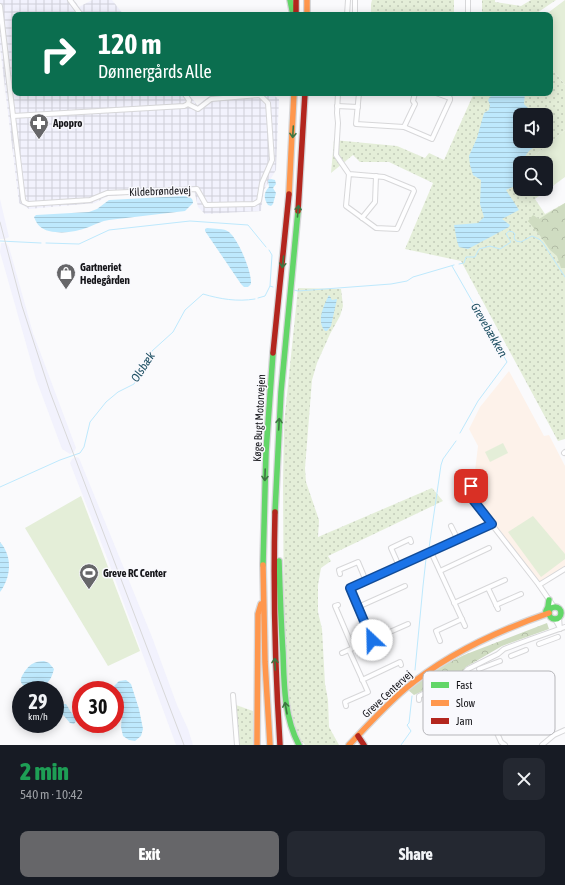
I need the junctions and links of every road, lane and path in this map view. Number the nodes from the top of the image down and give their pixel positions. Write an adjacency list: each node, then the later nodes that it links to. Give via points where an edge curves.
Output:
1 (70, 0): 9 (street)
2 (290, 0): 10 (main road)
3 (296, 0): 11 (main road)
4 (307, 0): 12 (main road)
5 (348, 0): 13 (street)
6 (355, 0): 14 (street)
7 (468, 0): 15 (street)
8 (0, 6): 28 (street, Kildebrøndevej)
9 (79, 12)
10 (294, 12)
11 (295, 12)
12 (307, 12)
13 (347, 12)
14 (355, 12)
15 (468, 12)
16 (186, 96): 25 (street)
17 (248, 96): 25 (street, Kildebrøndevej, via 211,99 198,109)
18 (261, 96): 28 (street, Kildebrøndevej, via 268,102 272,160 262,183 259,201 254,204 206,205 197,189 107,194 90,200 28,204 22,200)
19 (294, 96): 50 (main road, Køge Bugt Motorvejen, one-way to 50, via 287,217 268,411)
20 (305, 96): 36 (main road, Køge Bugt Motorvejen, one-way to 20, via 279,413 300,181)
21 (338, 96): 26 (street)
22 (359, 96): 27 (street)
23 (414, 96): 29 (street, via 415,104)
24 (444, 96): 29 (street, via 450,100 432,139)
25 (188, 104): 28 (street, Kildebrøndevej)
26 (337, 106): 27 (street); 30 (street, via 336,155)
27 (358, 107): 29 (street, via 356,124)
28 (13, 116)
29 (404, 128)
30 (349, 174): 31 (street); 32 (street, via 346,206)
31 (376, 176): 32 (street, via 375,202); 32 (street, via 384,177 414,191 397,229 376,228)
32 (362, 218)
33 (468, 478): 34 (street, via 468,486 473,488 470,496)
34 (492, 524): 37 (street); 48 (street)
35 (451, 526): 37 (street)
36 (275, 533): 98 (main road, Køge Bugt Motorvejen, one-way to 36, via 274,643); 99 (main road, one-way to 36, via 294,738 286,711)
37 (458, 540): 40 (street)
38 (411, 542): 41 (street, via 410,539 391,548)
39 (489, 548): 43 (street)
40 (431, 552): 41 (street); 43 (street)
41 (399, 566): 45 (street)
42 (565, 569): 48 (street)
43 (440, 571): 53 (street)
44 (340, 574): 45 (street, via 339,570 358,562)
45 (366, 580): 55 (street, via 350,588)
46 (506, 580): 49 (street)
47 (404, 586): 55 (street)
48 (539, 586): 52 (street)
49 (488, 588): 51 (street, via 497,607); 53 (street)
50 (263, 594): 96 (main road, via 258,614); 97 (main road, Køge Bugt Motorvejen)
51 (521, 594)
52 (549, 600): 56 (street); 57 (main road, via 547,609)
53 (454, 603): 58 (street)
54 (338, 604): 71 (street, via 335,606)
55 (358, 607): 66 (street)
56 (557, 612): 57 (main road, Greve Centervej); 62 (street); 63 (main road, Greve Centervej)
57 (538, 617): 63 (main road, Greve Centervej)
58 (462, 619): 60 (street); 67 (street, via 436,631)
59 (408, 624): 66 (street)
60 (465, 626)
61 (565, 627): 62 (street)
62 (560, 628): 64 (street)
63 (505, 630): 82 (main road, Greve Centervej, via 457,653)
64 (544, 634): 68 (street); 70 (street)
65 (558, 637): 68 (street)
66 (372, 640): 71 (street)
67 (440, 641)
68 (547, 641): 69 (street)
69 (539, 644)
70 (514, 645): 75 (street); 77 (street)
71 (354, 648): 72 (street)
72 (349, 650): 74 (street); 85 (street)
73 (526, 650): 75 (street)
74 (342, 653)
75 (518, 653): 76 (street)
76 (510, 656)
77 (485, 660): 80 (street); 83 (street)
78 (500, 661): 80 (street)
79 (402, 665): 85 (street, via 400,662)
80 (487, 666): 81 (street)
81 (479, 669)
82 (429, 671)
83 (466, 671)
84 (423, 675): 94 (main road, Greve Centervej, via 392,701)
85 (362, 680): 89 (street, via 368,692 345,702)
86 (423, 694): 88 (street, via 419,696)
87 (233, 695): 95 (street)
88 (419, 700)
89 (346, 706)
90 (565, 730): 91 (street)
91 (555, 734)
92 (498, 735): 102 (street)
93 (553, 735): 103 (street)
94 (358, 736): 100 (main road, Greve Centervej); 101 (main road)
95 (237, 745)
96 (257, 745)
97 (270, 745)
98 (280, 745)
99 (299, 745)
100 (349, 745)
101 (364, 745)
102 (504, 745)
103 (542, 745)

